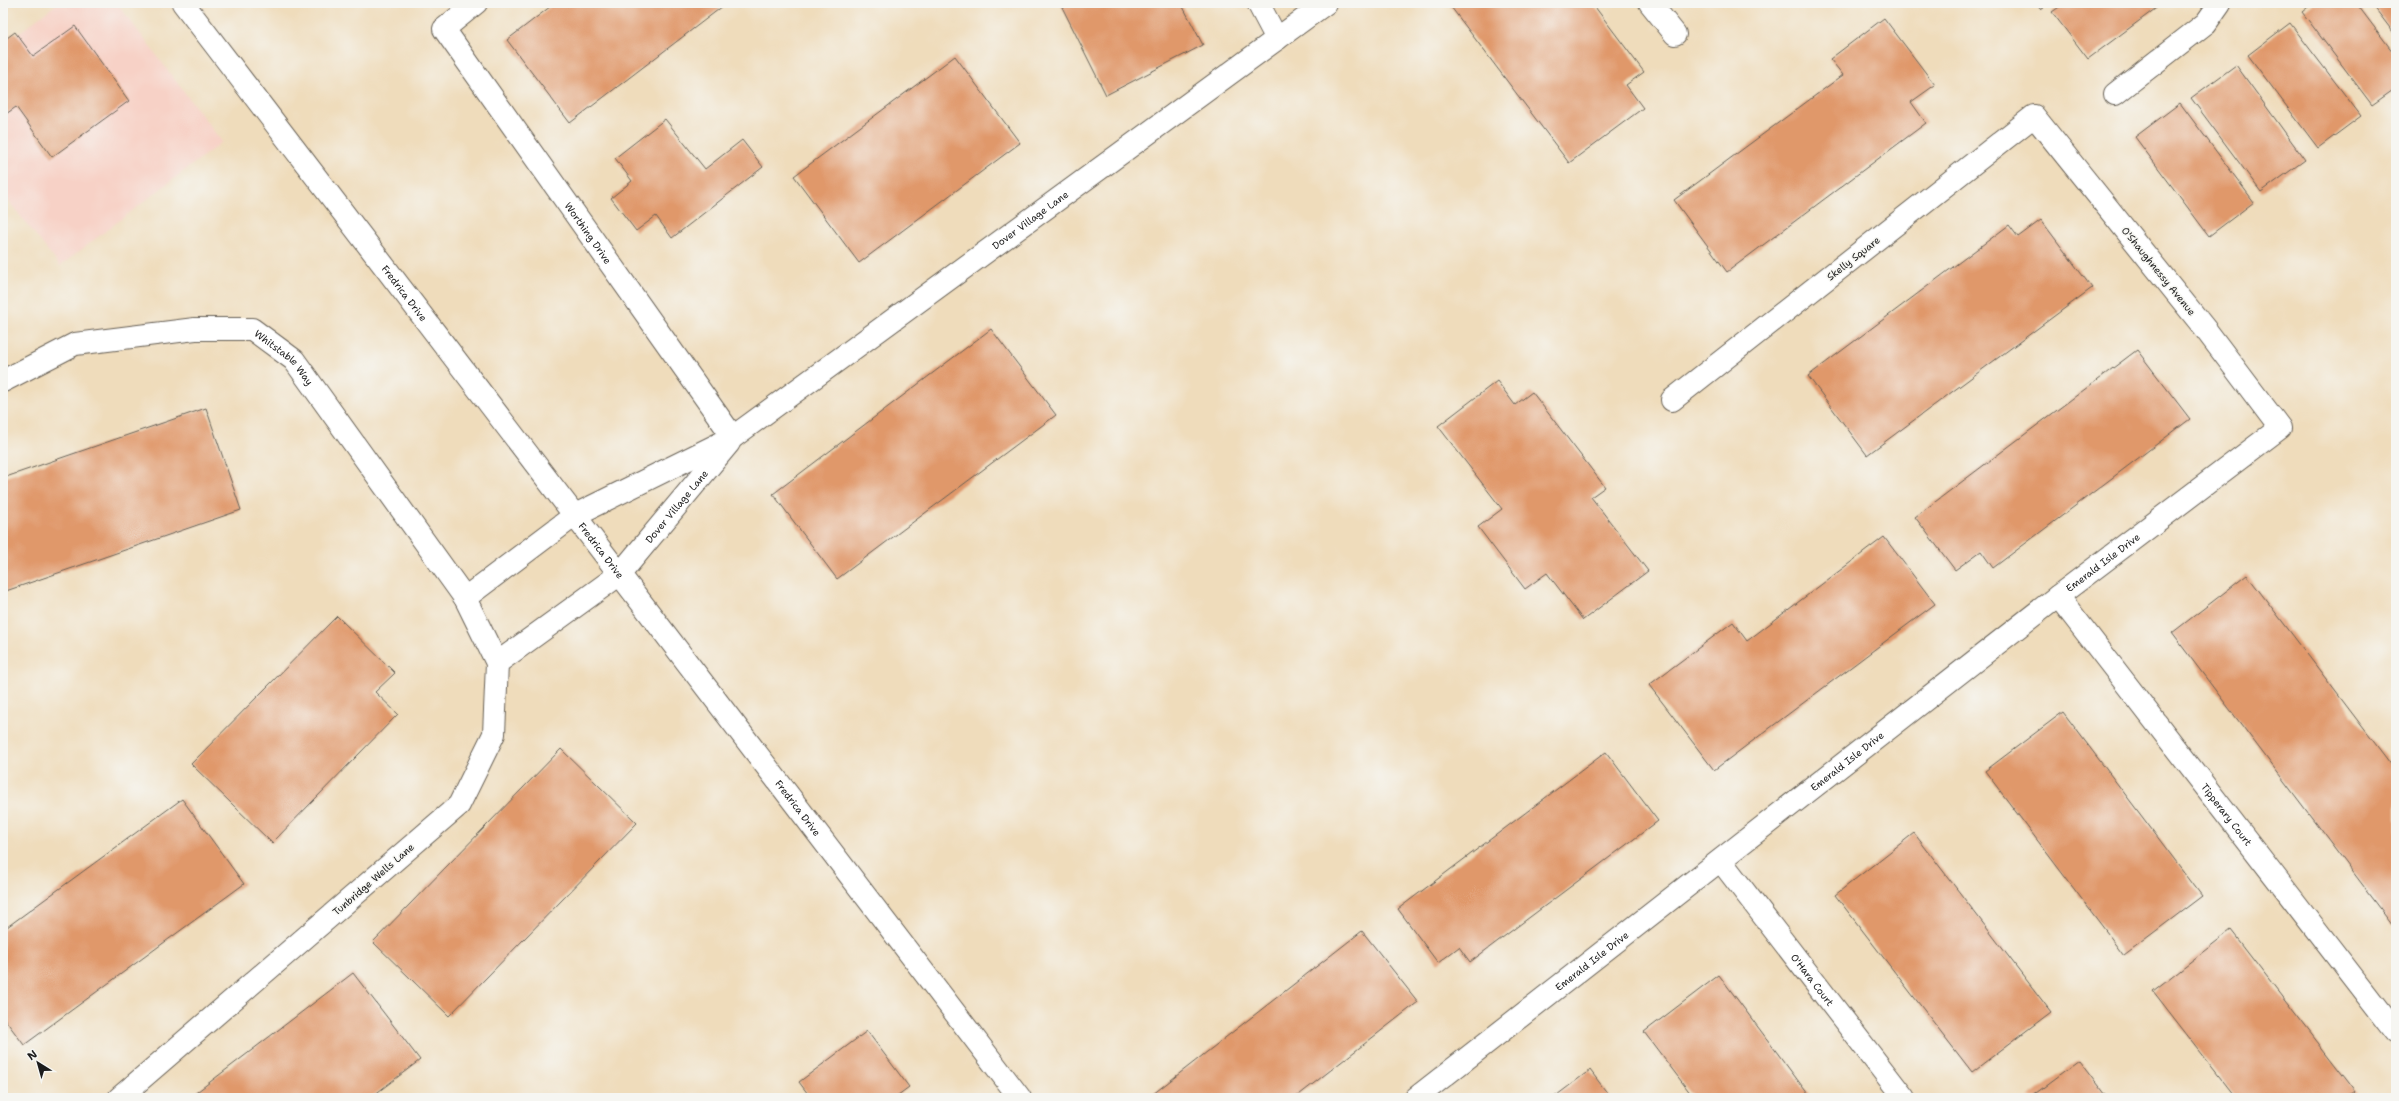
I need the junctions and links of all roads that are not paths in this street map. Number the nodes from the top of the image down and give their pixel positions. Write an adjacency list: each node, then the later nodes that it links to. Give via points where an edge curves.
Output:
1 (183, 3): 15 (street, Fredrica Drive)
2 (476, 3): 14 (street, Worthing Drive, via 444,29)
3 (1258, 3): 8 (street)
4 (1326, 3): 8 (street, Dover Village Lane)
5 (1650, 3): 7 (street)
6 (2220, 3): 9 (street, via 2206,23)
7 (1675, 34)
8 (1277, 39): 14 (street, Dover Village Lane)
9 (2116, 94)
10 (2034, 116): 12 (street, Skelly Square); 13 (street, O'Shaughnessy Avenue, via 2206,330)
11 (3, 381): 18 (street, Whitstable Way, via 75,344 195,329 252,329 294,360)
12 (1672, 400)
13 (2280, 428): 17 (street, Emerald Isle Drive)
14 (733, 437): 15 (street, Dover Village Lane); 16 (street, Dover Village Lane)
15 (575, 515): 16 (street, Fredrica Drive); 18 (street, Dover Village Lane)
16 (620, 574): 19 (street, Dover Village Lane); 23 (street, Fredrica Drive)
17 (2058, 596): 20 (street, Emerald Isle Drive); 21 (street, Tipperary Court)
18 (465, 598): 19 (street, Tunbridge Wells Lane)
19 (497, 664): 22 (street, Tunbridge Wells Lane, via 494,734 459,805)
20 (1721, 861): 24 (street, Emerald Isle Drive); 25 (street, O'Hara Court)
21 (2396, 1033)
22 (119, 1098)
23 (1020, 1098)
24 (1416, 1098)
25 (1904, 1098)

